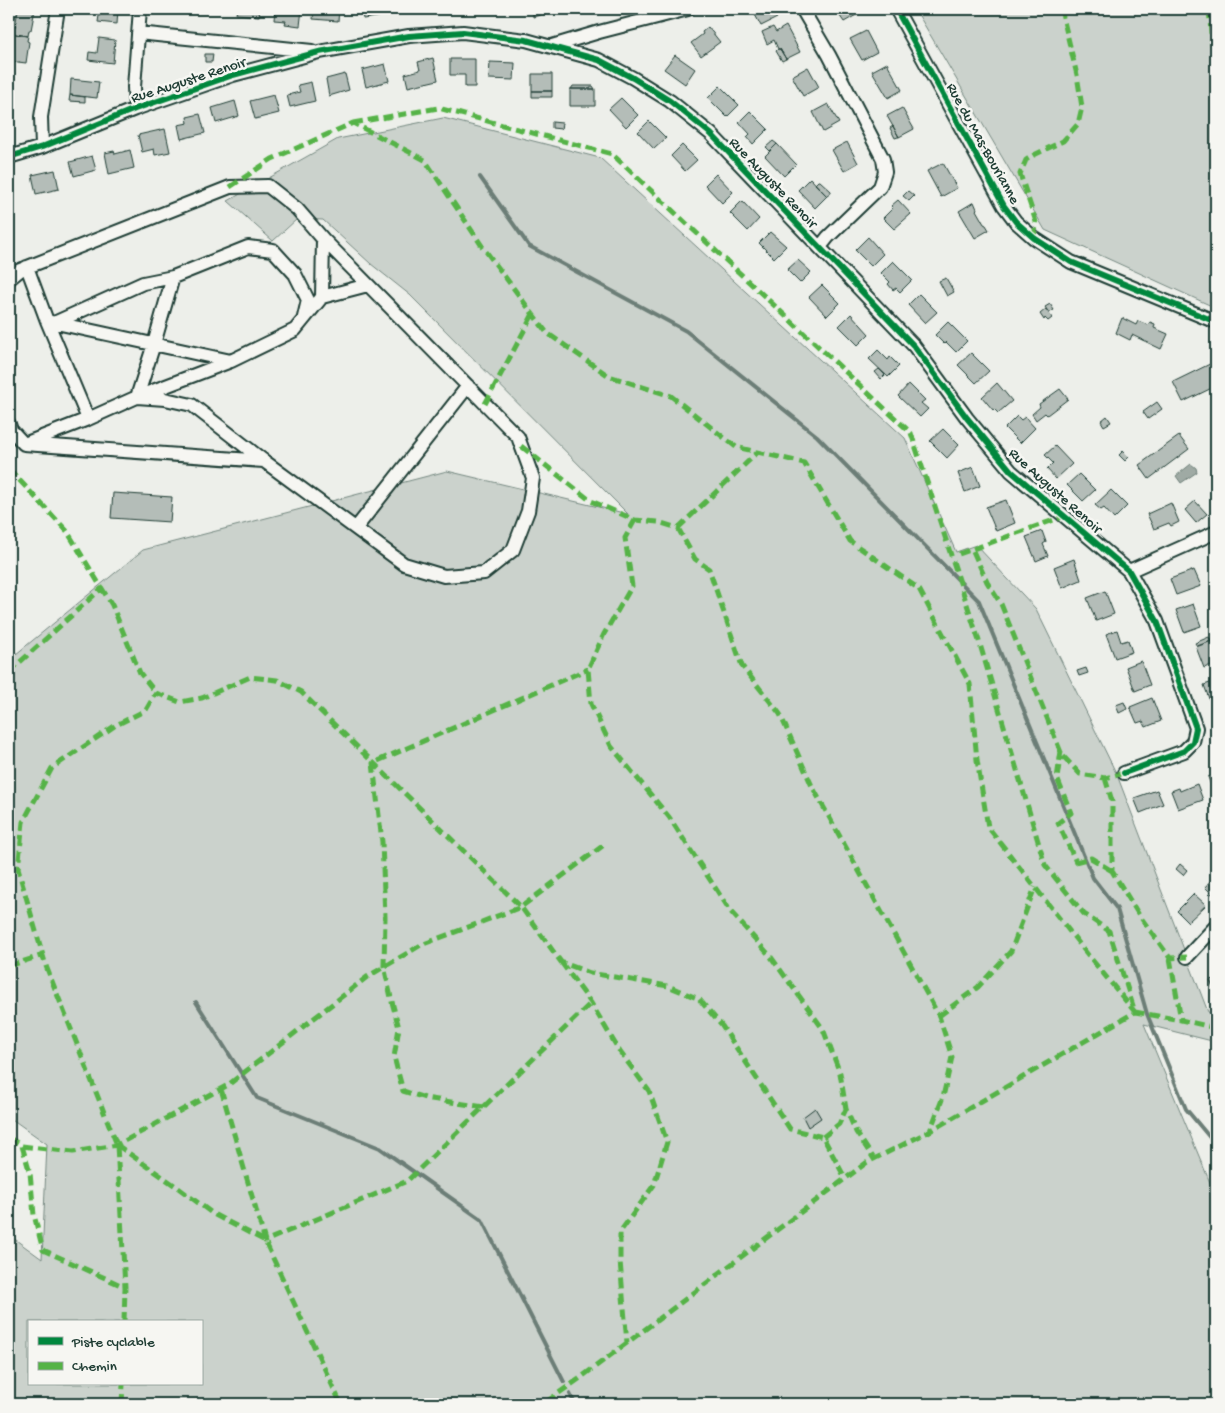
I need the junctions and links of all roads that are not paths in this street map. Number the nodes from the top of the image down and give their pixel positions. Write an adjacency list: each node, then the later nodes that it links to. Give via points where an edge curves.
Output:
1 (58, 9): 10 (street, via 41,117)
2 (140, 9): 6 (street, Rue Auguste Renoir)
3 (688, 9): 7 (street)
4 (802, 9): 13 (street, via 883,158 885,172 880,187)
5 (896, 9): 21 (street, Rue du Mas-Bourianne, via 1004,206 1016,222 1071,262)
6 (138, 33): 8 (street, Rue Auguste Renoir); 9 (street, Rue Auguste Renoir)
7 (552, 46): 8 (street, Rue Auguste Renoir, via 463,32 410,36); 13 (street, Rue Auguste Renoir, via 599,60 670,101 711,134)
8 (319, 52): 9 (street, Rue Auguste Renoir, via 233,75)
9 (135, 109): 10 (street, Rue Auguste Renoir)
10 (42, 147): 11 (street, Rue Auguste Renoir)
11 (9, 157)
12 (324, 239): 14 (street, via 297,209 268,186 230,188); 17 (street); 18 (street)
13 (820, 247): 32 (street, Rue Auguste Renoir, via 914,346 1011,471)
14 (28, 267): 16 (street); 20 (street)
15 (173, 277): 19 (street, via 248,247 273,250 295,274 308,300); 20 (street, via 143,283); 22 (street)
16 (9, 279)
17 (368, 285): 18 (street); 24 (street)
18 (322, 297): 19 (street)
19 (304, 319): 23 (street, via 295,330)
20 (50, 322): 22 (street); 26 (street)
21 (1216, 322)
22 (154, 344): 23 (street); 25 (street)
23 (231, 361): 25 (street)
24 (468, 386): 30 (street); 30 (street, via 518,438 533,478 528,511 513,550 484,572 444,576 404,564)
25 (137, 397): 26 (street); 29 (street, via 165,399 192,406)
26 (88, 419): 28 (street)
27 (9, 424): 28 (street)
28 (24, 444): 29 (street)
29 (264, 461): 30 (street)
30 (356, 528)
31 (1216, 532): 32 (street)
32 (1128, 570): 33 (street, Rue Auguste Renoir, via 1157,621 1196,728 1193,742 1184,751)
33 (1124, 773)
34 (1216, 926): 35 (street)
35 (1187, 957)

